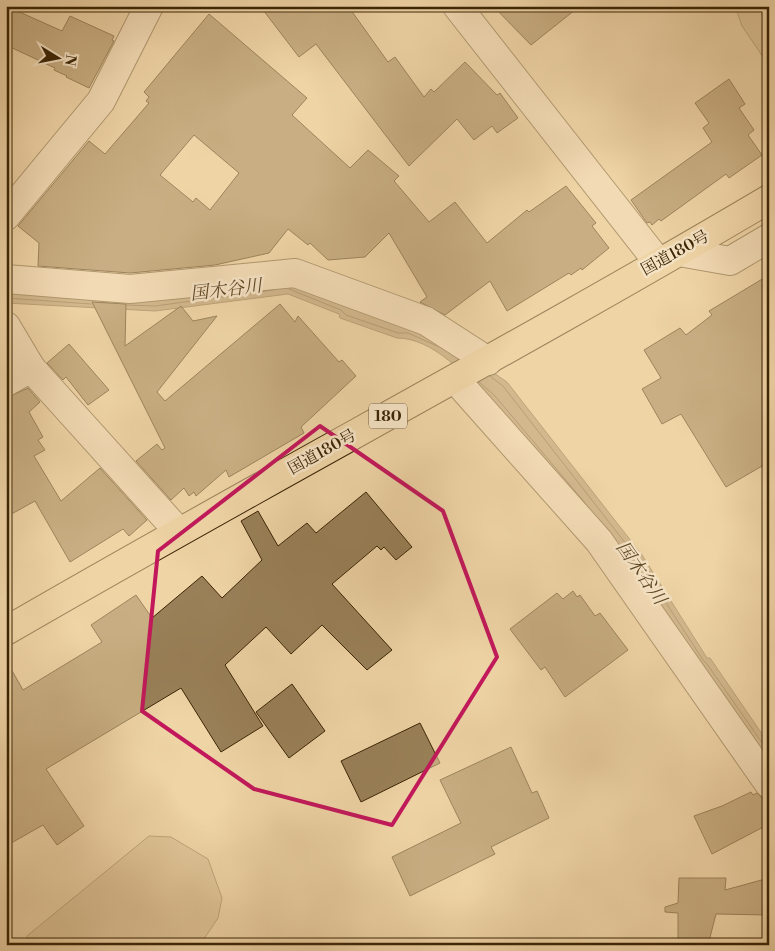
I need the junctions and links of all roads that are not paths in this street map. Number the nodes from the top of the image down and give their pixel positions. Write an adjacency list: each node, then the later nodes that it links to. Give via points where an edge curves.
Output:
1 (149, 6): 4 (street, via 101,101)
2 (457, 6): 6 (street)
3 (769, 199): 6 (highway, 国道180号 / 180)
4 (6, 216)
5 (769, 238): 6 (street, via 730,261)
6 (669, 257): 9 (highway, 国道180号 / 180)
7 (6, 279): 9 (street, via 130,289 295,273 426,321)
8 (6, 326): 10 (street)
9 (488, 361): 11 (highway, 国道180号 / 180)
10 (31, 368): 12 (street); 13 (street)
11 (455, 379): 13 (highway, 国道180号 / 180); 15 (street, via 599,541)
12 (6, 382)
13 (178, 531): 14 (highway, 国道180号 / 180)
14 (6, 631)
15 (769, 784)

